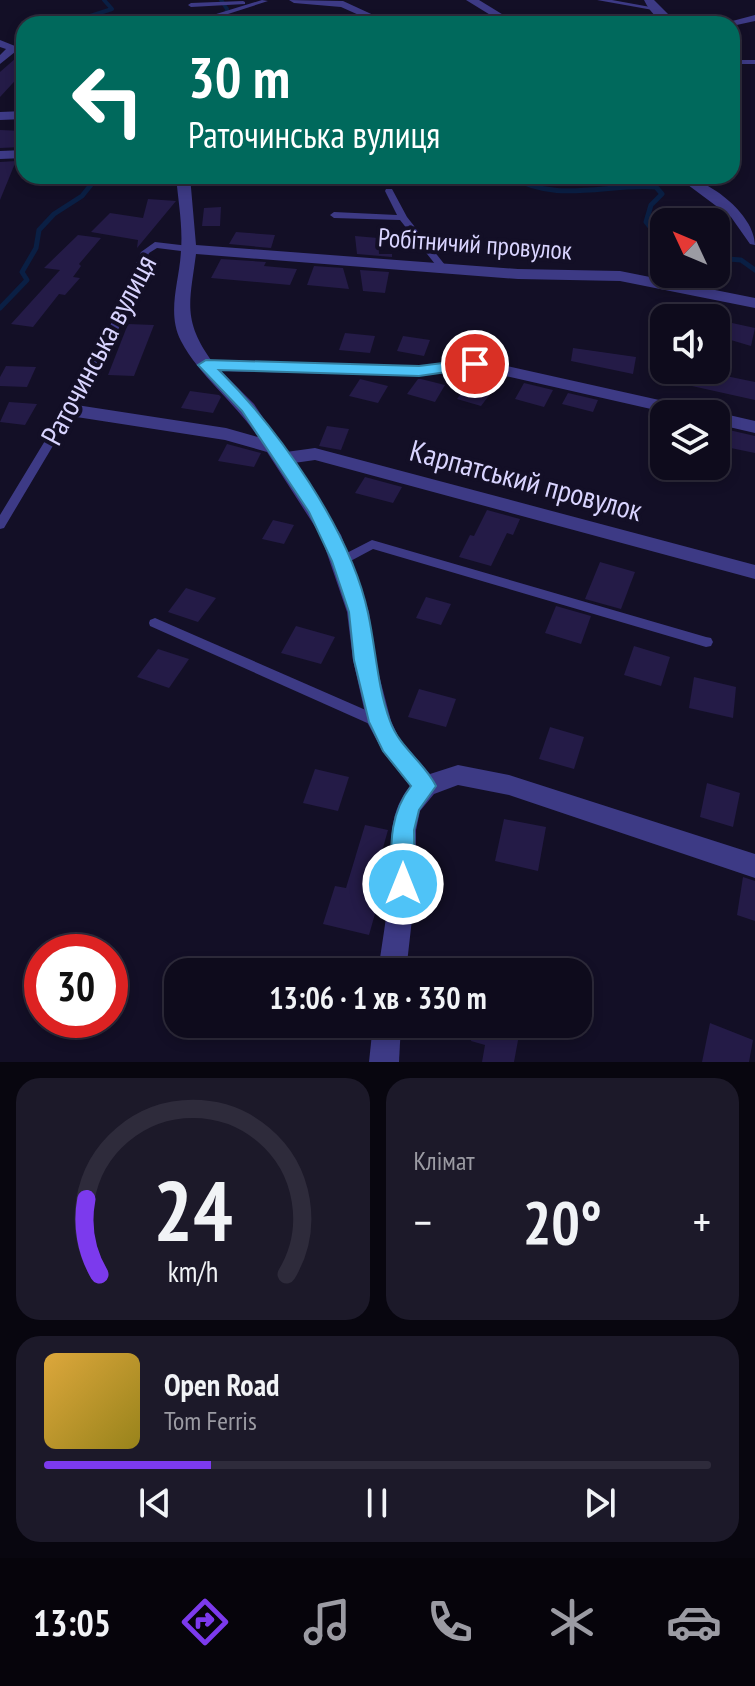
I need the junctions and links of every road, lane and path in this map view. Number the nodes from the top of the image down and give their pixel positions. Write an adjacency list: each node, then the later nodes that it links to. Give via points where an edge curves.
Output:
1 (294, 0): 5 (street)
2 (471, 0): 11 (street)
3 (600, 0): 6 (lane)
4 (263, 1): 8 (lane); 8 (lane)
5 (340, 2): 10 (street)
6 (651, 4)
7 (191, 5): 8 (lane, via 217,4)
8 (232, 10): 9 (lane)
9 (224, 16)
10 (371, 16)
11 (499, 16)
12 (184, 184): 20 (street, Раточинська вулиця)
13 (694, 184): 16 (street)
14 (389, 191): 18 (lane)
15 (755, 209): 16 (street)
16 (736, 214): 19 (street)
17 (334, 215): 18 (lane)
18 (403, 218): 21 (lane)
19 (755, 241)
20 (189, 249): 21 (street, Робітничий провулок); 23 (street, Раточинська вулиця, via 181,313 188,339); 25 (lane, Раточинська вулиця, via 155,245 145,252 105,350)
21 (442, 267): 22 (street, Робітничий провулок, via 620,276)
22 (755, 303)
23 (206, 365): 24 (street, via 419,371 475,364); 28 (street, Раточинська вулиця, via 248,408)
24 (650, 403)
25 (70, 410): 28 (street, via 226,434); 29 (lane, Раточинська вулиця)
26 (730, 421): 27 (street)
27 (755, 427)
28 (277, 453): 30 (street, Раточинська вулиця, via 317,511); 31 (street, Карпатський провулок, via 315,454)
29 (0, 525)
30 (341, 561): 33 (lane, via 372,544); 34 (street, Раточинська вулиця, via 358,612)
31 (755, 572)
32 (155, 623): 34 (lane)
33 (706, 642)
34 (379, 722): 35 (street, Раточинська вулиця)
35 (425, 786): 36 (street, via 458,775 509,785); 37 (street, via 408,807 403,830)
36 (755, 866)
37 (394, 958)
38 (386, 1038): 39 (street)
39 (384, 1062)

